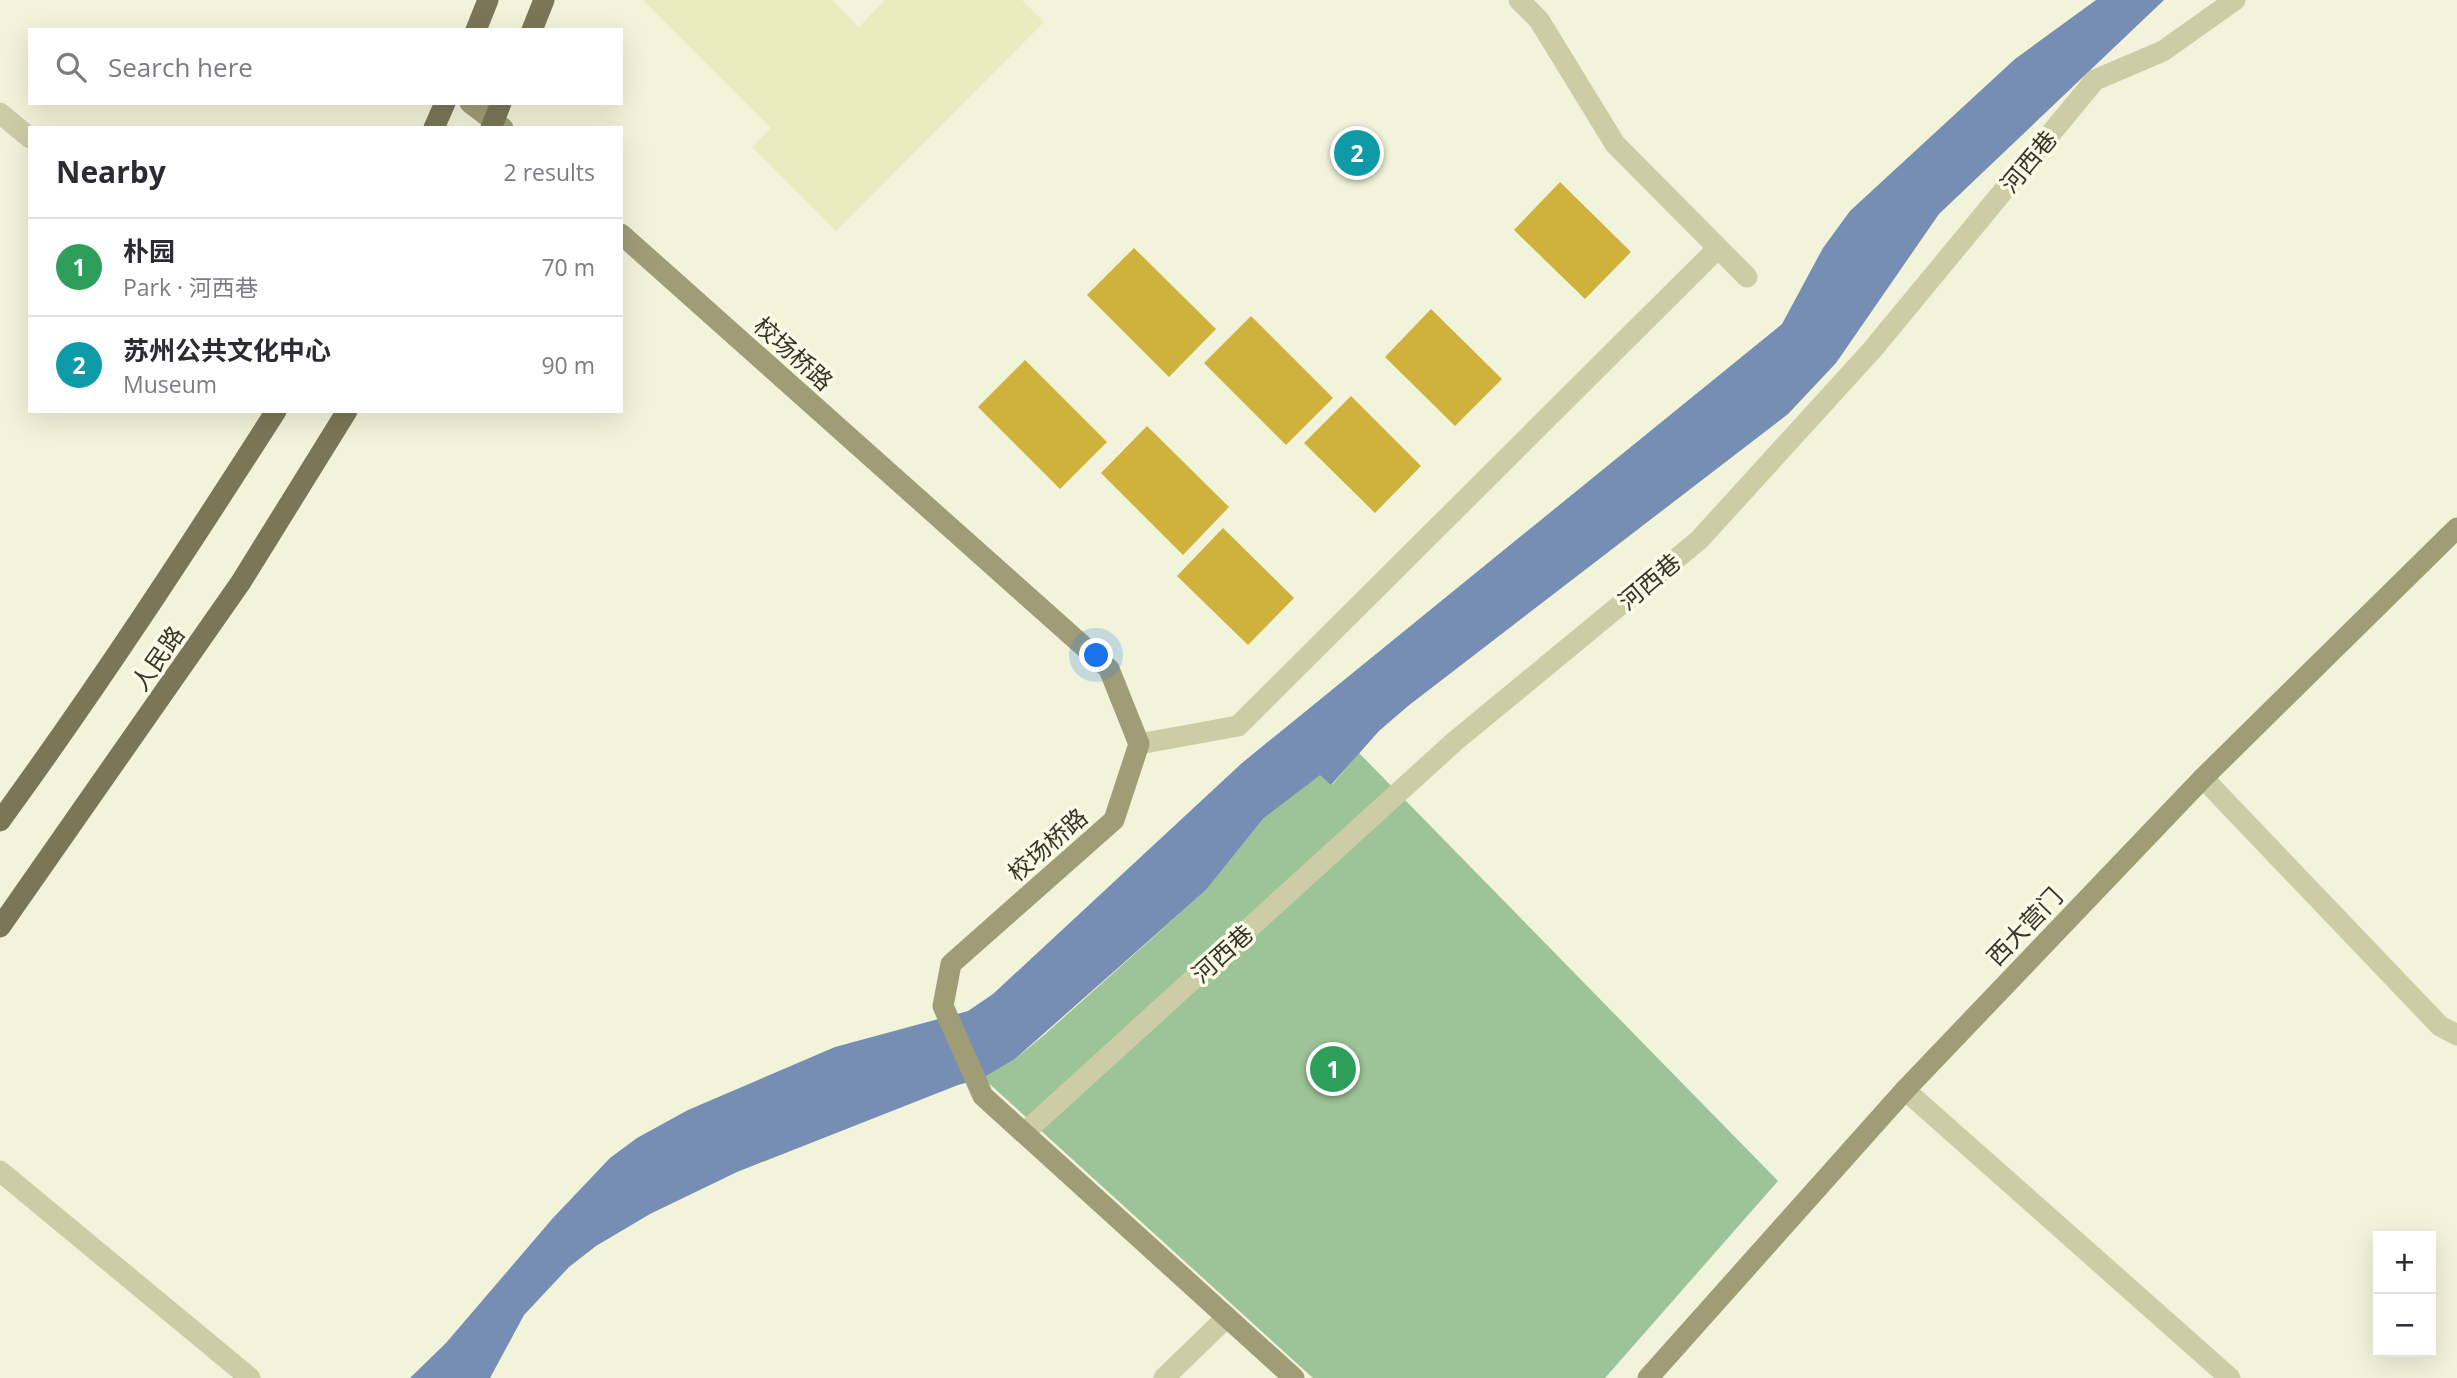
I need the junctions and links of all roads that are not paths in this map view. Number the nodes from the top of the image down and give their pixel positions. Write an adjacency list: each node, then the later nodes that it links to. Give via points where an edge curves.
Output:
1 (488, 0): 5 (main road)
2 (544, 0): 6 (main road)
3 (1519, 0): 14 (street, via 1539,20 1615,144)
4 (2235, 0): 25 (street, 河西巷, via 2163,51 2095,80 1872,350 1699,540 1454,742)
5 (477, 28)
6 (533, 28)
7 (444, 105): 11 (main road)
8 (473, 105): 10 (street)
9 (0, 113): 12 (street)
10 (497, 120)
11 (434, 126)
12 (28, 136)
13 (623, 235): 19 (street, 校场桥路, via 1109,669)
14 (1718, 248): 15 (street); 19 (street, via 1238,726)
15 (1747, 277)
16 (275, 413): 21 (main road, 人民路, via 188,550)
17 (346, 413): 22 (main road, 人民路, via 242,582)
18 (2457, 528): 20 (street, 西大营门)
19 (1139, 744): 25 (street, 校场桥路, via 1114,820 951,964 943,1006 984,1096)
20 (2203, 778): 23 (street, via 2440,1026); 24 (street, 西大营门)
21 (0, 821)
22 (0, 927)
23 (2457, 1035)
24 (1905, 1090): 31 (street, 西大营门); 32 (street)
25 (1024, 1133): 27 (street, 校场桥路)
26 (0, 1171): 28 (street)
27 (1227, 1317): 29 (street); 30 (street, 校场桥路)
28 (250, 1378)
29 (1164, 1378)
30 (1294, 1378)
31 (1648, 1378)
32 (2230, 1378)

